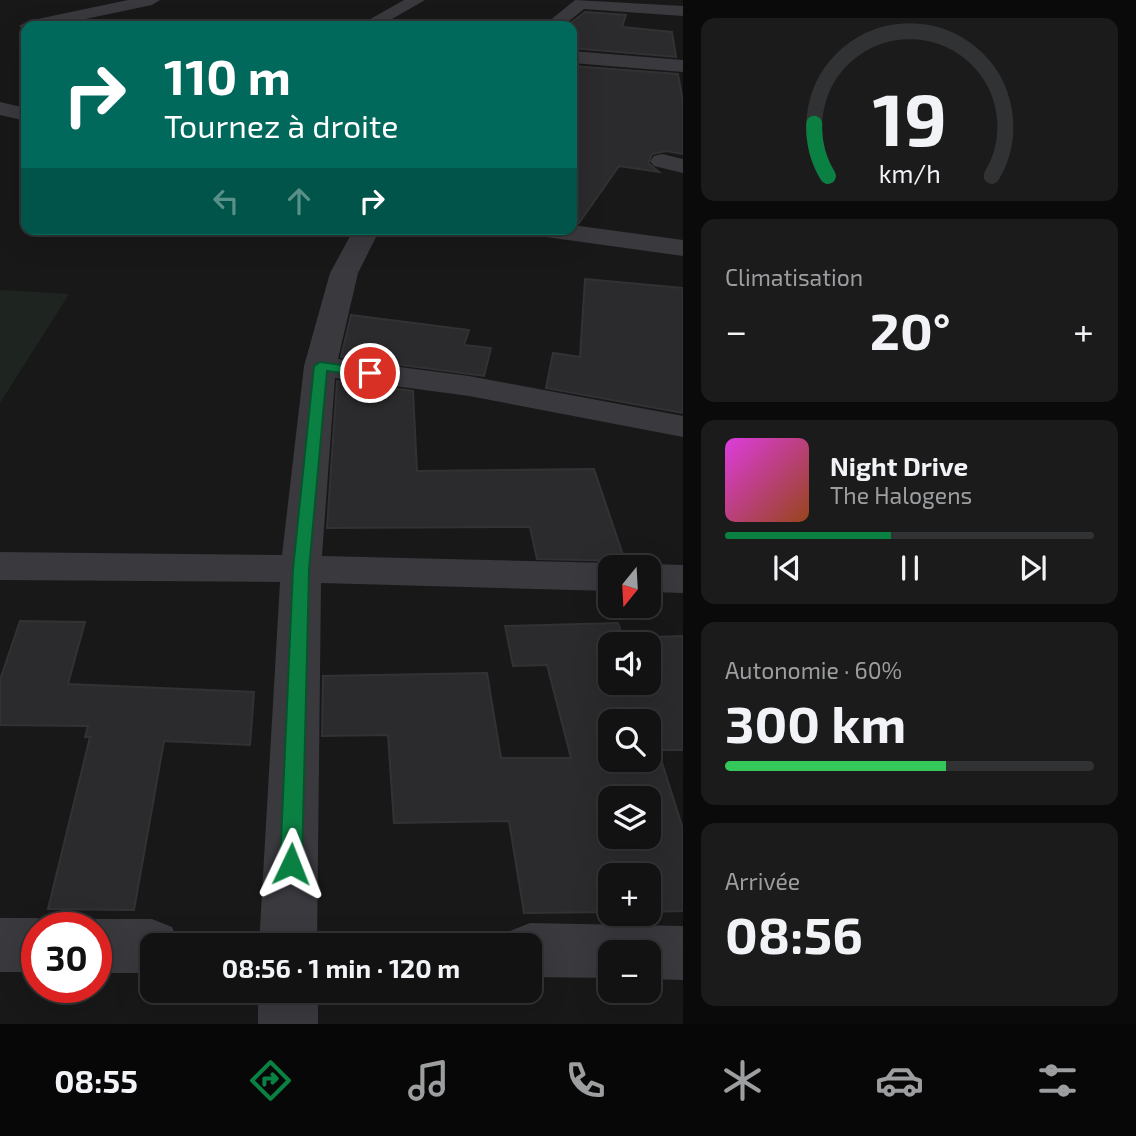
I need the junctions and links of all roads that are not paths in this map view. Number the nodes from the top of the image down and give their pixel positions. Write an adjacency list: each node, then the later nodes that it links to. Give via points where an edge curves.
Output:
1 (152, 0): 5 (street)
2 (417, 0): 6 (street)
3 (582, 2): 4 (street); 7 (street)
4 (683, 11)
5 (51, 21)
6 (377, 21)
7 (558, 21)
8 (577, 57): 9 (street)
9 (683, 66)
10 (0, 108): 11 (street)
11 (21, 114)
12 (577, 233): 14 (street)
13 (364, 235): 15 (street, via 344,273)
14 (683, 248)
15 (320, 366): 16 (street, via 469,386); 18 (street)
16 (683, 427)
17 (0, 566): 18 (street)
18 (301, 569): 19 (street); 22 (street)
19 (598, 577)
20 (662, 578): 21 (street)
21 (683, 579)
22 (288, 933)
23 (0, 945): 24 (street)
24 (21, 946)
25 (112, 946): 26 (street)
26 (140, 946)
27 (542, 950): 28 (street)
28 (598, 951)
29 (661, 952): 30 (street)
30 (683, 953)
31 (288, 1003): 32 (street)
32 (288, 1024)

